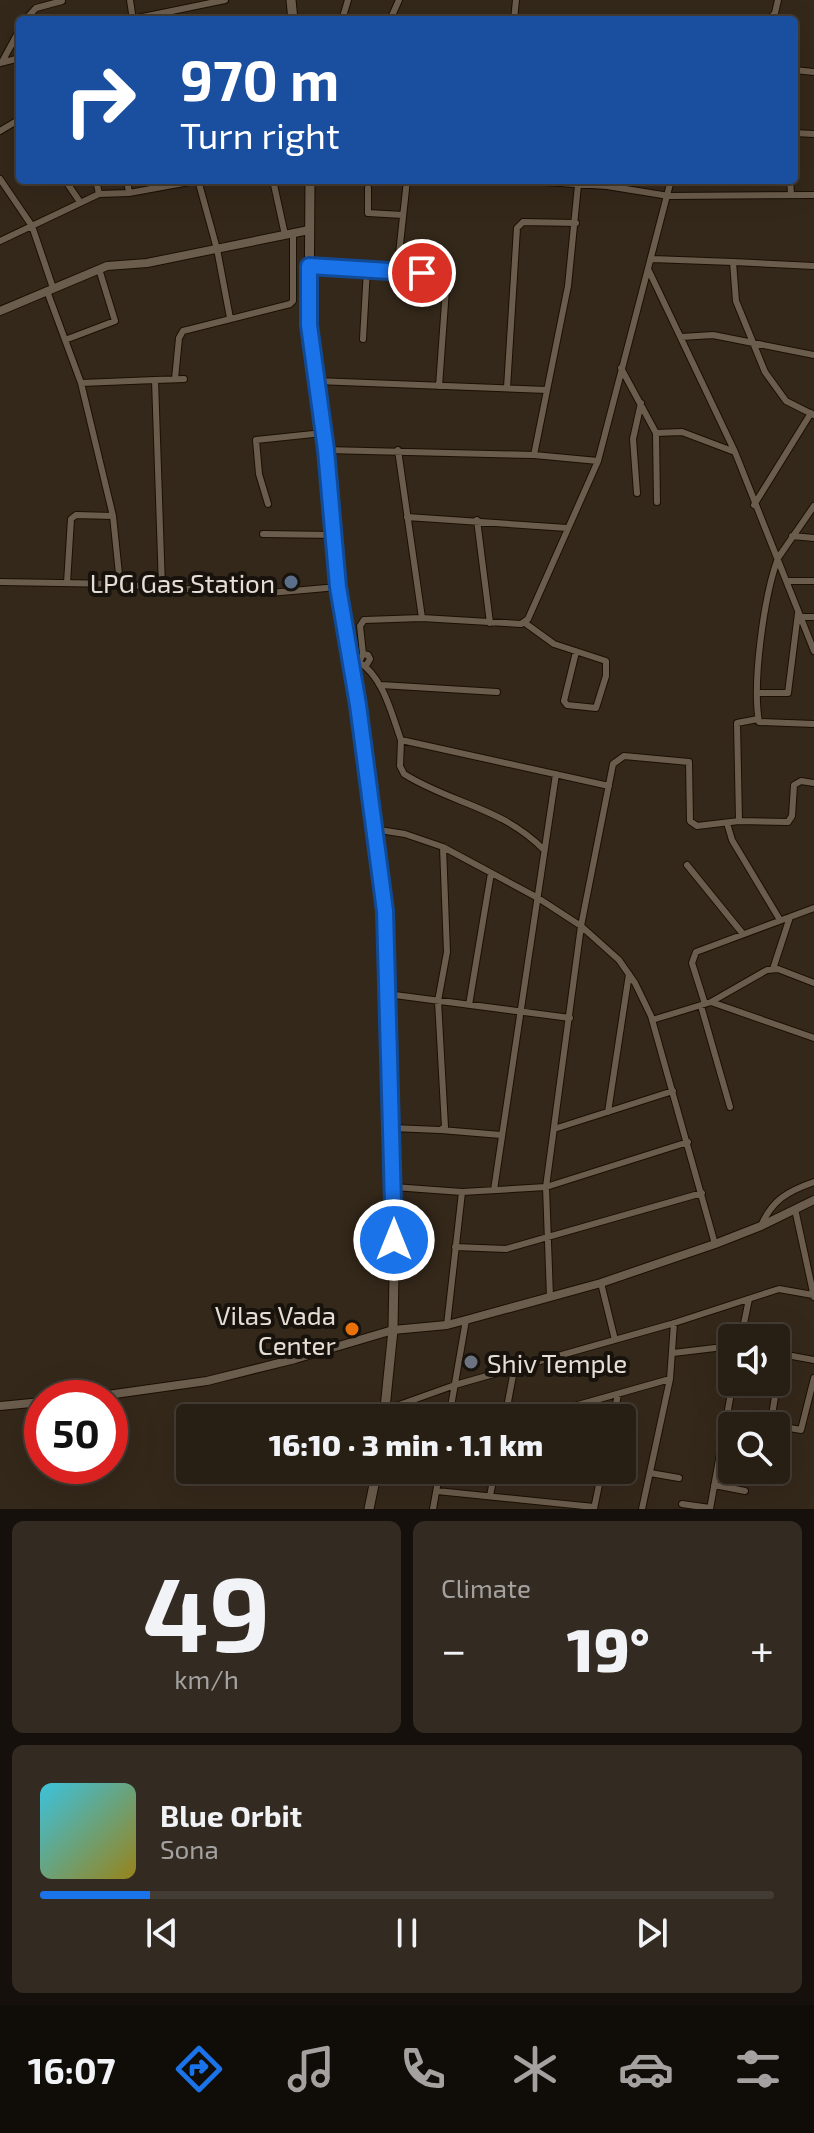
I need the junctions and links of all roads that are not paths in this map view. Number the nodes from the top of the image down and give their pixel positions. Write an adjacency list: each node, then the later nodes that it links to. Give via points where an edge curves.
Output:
1 (225, 0): 4 (street)
2 (62, 1): 3 (street, via 36,8)
3 (29, 16)
4 (151, 16)
5 (16, 36): 6 (street)
6 (1, 63)
7 (0, 179): 22 (street)
8 (68, 184): 29 (street)
9 (97, 184): 25 (street)
10 (128, 184): 24 (street)
11 (177, 184): 24 (street)
12 (200, 184): 36 (street)
13 (274, 184): 34 (street)
14 (310, 184): 33 (main road)
15 (407, 184): 30 (street)
16 (569, 184): 21 (street)
17 (593, 184): 21 (street)
18 (613, 184): 28 (street)
19 (670, 184): 28 (street)
20 (790, 184): 26 (street)
21 (578, 185): 31 (street)
22 (3, 188): 32 (street)
23 (368, 188): 30 (street, via 368,213)
24 (129, 193): 25 (street)
25 (99, 194): 29 (street)
26 (791, 194): 27 (street); 28 (street)
27 (814, 195)
28 (669, 196): 37 (street)
29 (80, 202): 32 (street)
30 (403, 215): 44 (street)
31 (576, 223): 60 (street, via 519,223); 61 (street)
32 (32, 226): 35 (street); 45 (street)
33 (309, 230): 34 (street); 39 (main road)
34 (289, 234): 36 (street); 47 (street, via 294,276 290,304)
35 (0, 241)
36 (217, 249): 41 (street); 47 (street)
37 (652, 259): 38 (street); 43 (street)
38 (733, 262): 40 (street); 51 (street, via 736,301)
39 (309, 266): 42 (street); 57 (main road)
40 (814, 266)
41 (99, 269): 45 (street); 50 (street, via 115,321)
42 (367, 269): 44 (street); 49 (street)
43 (649, 271): 48 (street); 53 (street)
44 (397, 272): 59 (street, via 447,275)
45 (50, 289): 46 (street); 50 (street)
46 (0, 311)
47 (230, 318): 54 (street, via 181,333)
48 (681, 337): 51 (street, via 705,334); 68 (street)
49 (363, 339)
50 (65, 340): 58 (street)
51 (752, 341): 52 (street); 63 (street, via 786,401)
52 (814, 355)
53 (621, 368): 62 (street); 70 (street)
54 (175, 379): 55 (street); 56 (street)
55 (184, 379)
56 (155, 380): 58 (street); 91 (street)
57 (316, 381): 59 (street); 64 (main road)
58 (81, 383): 76 (street)
59 (439, 386): 60 (street)
60 (507, 388): 61 (street)
61 (547, 390): 69 (street)
62 (641, 403): 65 (street); 71 (street, via 633,439)
63 (813, 414): 74 (street)
64 (323, 433): 66 (main road); 73 (street, via 256,440)
65 (656, 433): 68 (street, via 682,432); 72 (street)
66 (326, 450): 67 (street); 81 (main road)
67 (398, 450): 69 (street); 77 (street)
68 (735, 452): 74 (street)
69 (534, 455): 70 (street)
70 (598, 461): 79 (street)
71 (637, 493)
72 (657, 502)
73 (268, 504)
74 (754, 505): 84 (street)
75 (814, 506): 82 (street)
76 (113, 516): 88 (street, via 71,519); 89 (street)
77 (407, 517): 78 (street); 96 (street)
78 (477, 520): 79 (street); 97 (street)
79 (567, 528): 98 (street)
80 (263, 534): 81 (street)
81 (335, 535): 90 (main road)
82 (792, 536): 83 (street); 84 (street)
83 (814, 538)
84 (778, 558): 85 (street); 106 (street, via 763,625)
85 (787, 581): 86 (street); 94 (street)
86 (814, 581)
87 (0, 582): 88 (street)
88 (67, 583): 89 (street)
89 (120, 584): 91 (street)
90 (338, 587): 93 (street); 102 (main road)
91 (162, 588): 92 (street)
92 (255, 592)
93 (269, 593)
94 (800, 614): 95 (street); 99 (street); 106 (street, via 788,693)
95 (814, 617)
96 (422, 618): 97 (street); 101 (street, via 364,620)
97 (490, 623): 98 (street)
98 (525, 623): 100 (street)
99 (814, 651)
100 (576, 652): 100 (street, via 564,701 596,708 606,661)
101 (363, 654): 102 (street); 103 (street, via 369,657)
102 (356, 663): 103 (street); 115 (main road)
103 (367, 664): 104 (street)
104 (381, 685): 105 (street); 109 (street)
105 (497, 692)
106 (758, 693): 107 (street)
107 (758, 719): 108 (street); 113 (street, via 737,723)
108 (814, 724)
109 (401, 740): 110 (street); 117 (street, via 404,774 487,809 528,833)
110 (556, 774): 112 (street); 117 (street)
111 (814, 783): 113 (street, via 794,785 788,822)
112 (609, 786): 114 (street, via 613,764 624,756 687,760 691,823); 124 (street)
113 (739, 821): 114 (street)
114 (727, 823): 123 (street)
115 (373, 829): 116 (street); 129 (main road, via 385,911)
116 (443, 847): 119 (street); 130 (street, via 447,952)
117 (544, 850): 120 (street)
118 (687, 865): 125 (street)
119 (491, 873): 120 (street); 132 (street)
120 (538, 898): 124 (street); 133 (street)
121 (814, 908): 122 (street)
122 (790, 917): 123 (street); 126 (street)
123 (780, 920): 125 (street)
124 (581, 926): 127 (street); 134 (street)
125 (743, 934): 131 (street, via 694,956)
126 (773, 969): 128 (street); 131 (street)
127 (629, 974): 135 (street); 139 (street)
128 (814, 983)
129 (387, 994): 130 (street); 140 (main road)
130 (438, 1001): 132 (street); 142 (street, via 446,1120)
131 (706, 1004): 135 (street); 136 (street); 138 (street)
132 (469, 1005): 133 (street)
133 (519, 1011): 134 (street); 143 (street)
134 (570, 1018): 141 (street)
135 (652, 1020): 137 (street)
136 (814, 1038)
137 (673, 1091): 139 (street); 144 (street)
138 (730, 1107)
139 (608, 1112): 141 (street)
140 (392, 1128): 142 (street); 146 (main road)
141 (554, 1129): 147 (street)
142 (440, 1130): 143 (street)
143 (501, 1135): 148 (street)
144 (688, 1142): 147 (street); 150 (street)
145 (814, 1182): 153 (street, via 782,1196)
146 (394, 1187): 149 (street); 165 (main road)
147 (546, 1187): 148 (street); 154 (street)
148 (494, 1190): 149 (street)
149 (462, 1192): 156 (street)
150 (702, 1193): 154 (street); 155 (street)
151 (814, 1200): 152 (street)
152 (795, 1209): 153 (street); 158 (street)
153 (761, 1226): 155 (street)
154 (547, 1239): 156 (street, via 506,1249); 159 (street)
155 (715, 1244): 157 (street)
156 (455, 1247): 164 (street)
157 (601, 1283): 159 (street); 166 (street)
158 (814, 1296): 160 (street, via 779,1289)
159 (550, 1297): 161 (street)
160 (749, 1299): 162 (street); 163 (street)
161 (466, 1320): 164 (street); 174 (street)
162 (674, 1323): 166 (street); 168 (street)
163 (744, 1324)
164 (447, 1325): 165 (street)
165 (393, 1330): 175 (street, via 207,1381); 180 (main road)
166 (615, 1340): 171 (street)
167 (718, 1348): 168 (street)
168 (673, 1353): 173 (street)
169 (790, 1355): 170 (street)
170 (814, 1360)
171 (514, 1370): 174 (street); 183 (street)
172 (814, 1378): 178 (street, via 801,1430 773,1425)
173 (670, 1379): 176 (street); 187 (street)
174 (455, 1385): 181 (street); 182 (street)
175 (128, 1392)
176 (618, 1395): 184 (street); 185 (street)
177 (730, 1396): 193 (street)
178 (774, 1396)
179 (24, 1404): 186 (street)
180 (386, 1404)
181 (409, 1404)
182 (452, 1404)
183 (508, 1404)
184 (584, 1404)
185 (616, 1404)
186 (0, 1406)
187 (650, 1473): 188 (street); 202 (street)
188 (679, 1478)
189 (374, 1484): 200 (main road)
190 (438, 1484): 194 (street)
191 (492, 1484): 196 (street)
192 (599, 1484): 198 (street)
193 (714, 1485): 195 (street); 199 (street)
194 (437, 1491): 196 (street); 201 (street)
195 (745, 1491)
196 (490, 1496): 198 (street)
197 (682, 1504): 199 (street)
198 (594, 1508)
199 (710, 1508)
200 (369, 1509)
201 (433, 1509)
202 (642, 1509)

